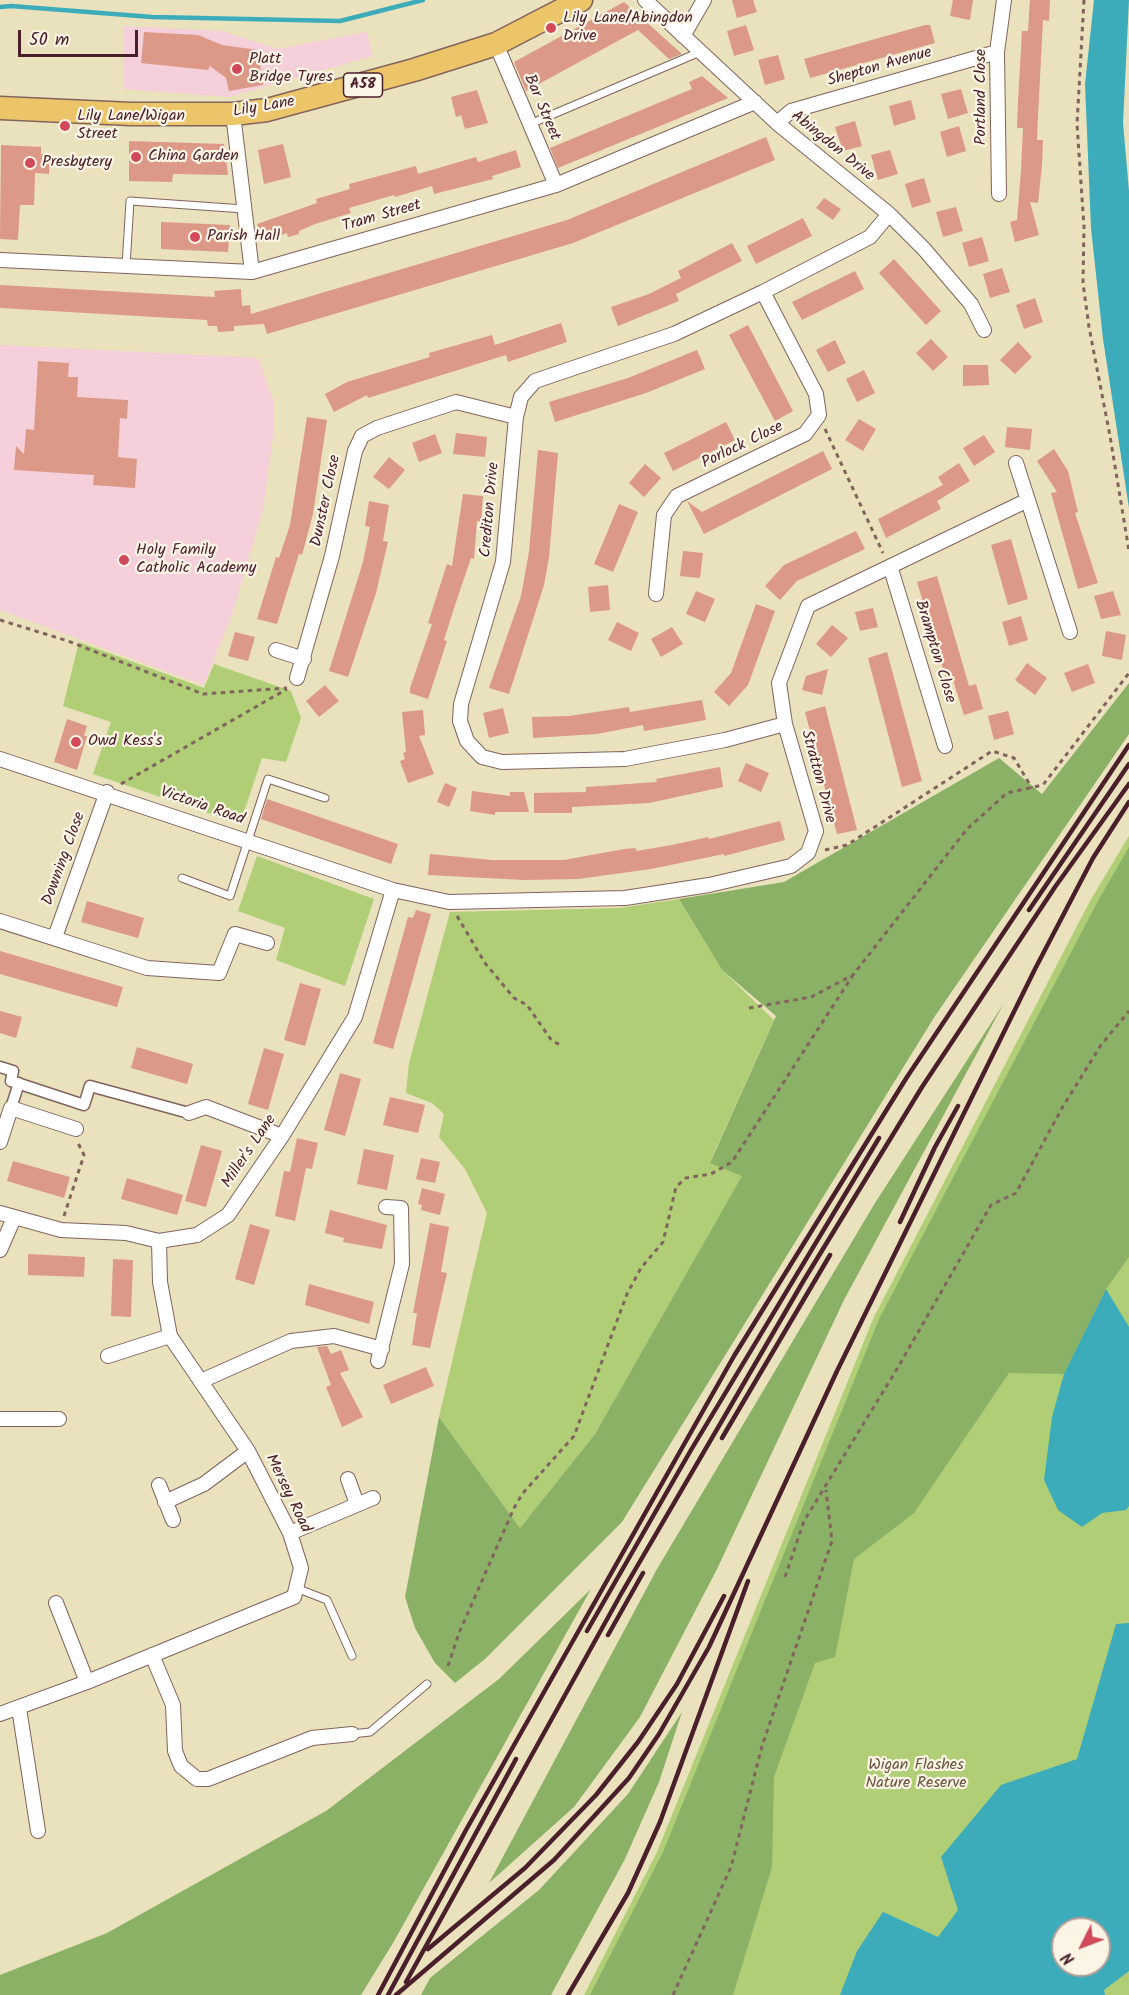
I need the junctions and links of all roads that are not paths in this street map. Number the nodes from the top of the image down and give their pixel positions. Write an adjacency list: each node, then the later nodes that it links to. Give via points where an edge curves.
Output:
1 (581, 0): 6 (main road, Lily Lane / A58)
2 (645, 0): 5 (street, Abingdon Drive)
3 (705, 0): 5 (street)
4 (1004, 0): 8 (street, Portland Close)
5 (683, 36): 7 (street, Abingdon Drive)
6 (496, 44): 11 (main road, Lily Lane / A58, via 322,97); 13 (street, Bar Street)
7 (700, 52): 9 (street, Abingdon Drive); 13 (lane)
8 (997, 52): 12 (street, Shepton Avenue, via 791,111); 15 (street, Portland Close)
9 (755, 102): 12 (street, Abingdon Drive); 14 (street, Tram Street)
10 (0, 108): 11 (main road, Lily Lane / A58)
11 (233, 114): 16 (street)
12 (777, 123): 17 (street, Abingdon Drive)
13 (530, 124): 14 (street, Bar Street)
14 (556, 185): 20 (street, Tram Street)
15 (999, 194)
16 (244, 209): 19 (lane, via 130,201); 20 (street)
17 (889, 214): 21 (street, Crediton Drive, via 870,237); 22 (street, Abingdon Drive, via 970,304)
18 (0, 260): 19 (street, Tram Street)
19 (126, 266): 20 (street, Tram Street)
20 (252, 272)
21 (763, 292): 23 (street, Crediton Drive, via 674,334 535,381 521,397); 27 (street, Porlock Close, via 816,394 819,415 805,434 677,496 664,515)
22 (984, 330)
23 (516, 417): 30 (street, Dunster Close, via 456,402 362,436); 32 (street, Crediton Drive, via 503,562 461,704 460,721 467,741 482,757 502,762 625,759)
24 (1016, 464): 25 (street)
25 (1028, 500): 26 (street, Stratton Drive); 28 (street)
26 (891, 568): 32 (street, Stratton Drive, via 808,606 778,683); 33 (street, Brampton Close)
27 (656, 594)
28 (1070, 632)
29 (276, 650): 30 (street)
30 (304, 659): 31 (street, Dunster Close)
31 (297, 678)
32 (785, 724): 39 (street, Stratton Drive, via 816,831 808,853 791,866 709,885 625,898 448,902)
33 (945, 746)
34 (0, 759): 35 (street, Victoria Road)
35 (107, 792): 37 (street, Victoria Road); 41 (street, Downing Close)
36 (325, 798): 37 (lane, via 268,779)
37 (248, 840): 38 (lane, via 230,896); 39 (street, Victoria Road)
38 (182, 878)
39 (393, 890): 48 (street, Miller's Lane, via 355,1017)
40 (0, 921): 41 (street)
41 (55, 937): 42 (street, via 147,968 219,973 235,934)
42 (267, 943)
43 (0, 1067): 44 (street, via 13,1071 11,1080)
44 (19, 1083): 45 (street); 46 (street, via 84,1105 90,1086)
45 (10, 1108): 47 (street); 49 (street)
46 (189, 1113): 48 (street, via 206,1107)
47 (76, 1129)
48 (282, 1136): 53 (street, Miller's Lane, via 228,1215 197,1235)
49 (0, 1142)
50 (386, 1207): 57 (street, via 401,1208 402,1264 380,1355 334,1336 291,1341)
51 (0, 1213): 52 (street, Miller's Lane)
52 (14, 1218): 53 (street, Miller's Lane, via 61,1230 126,1233); 54 (street)
53 (159, 1241): 55 (street, Mersey Road, via 160,1282)
54 (0, 1250)
55 (170, 1336): 56 (street); 57 (street, Mersey Road)
56 (108, 1356)
57 (201, 1381): 60 (street, Mersey Road)
58 (0, 1419): 59 (street)
59 (59, 1419)
60 (248, 1451): 64 (street, via 204,1484); 67 (street, Mersey Road)
61 (348, 1479): 65 (street)
62 (159, 1485): 64 (street)
63 (373, 1498): 65 (street)
64 (165, 1502): 66 (street)
65 (357, 1504): 67 (street)
66 (173, 1520)
67 (290, 1533): 68 (street, Mersey Road, via 301,1568)
68 (296, 1588): 70 (street, via 294,1597); 71 (lane, via 327,1600)
69 (56, 1604): 72 (street)
70 (152, 1655): 72 (street); 76 (street, via 173,1705 175,1751 181,1766 197,1779 208,1779 312,1738)
71 (352, 1656)
72 (87, 1682): 74 (street)
73 (427, 1684): 76 (lane, via 370,1732)
74 (19, 1708): 75 (street); 77 (street)
75 (0, 1714)
76 (352, 1734)
77 (38, 1831)

